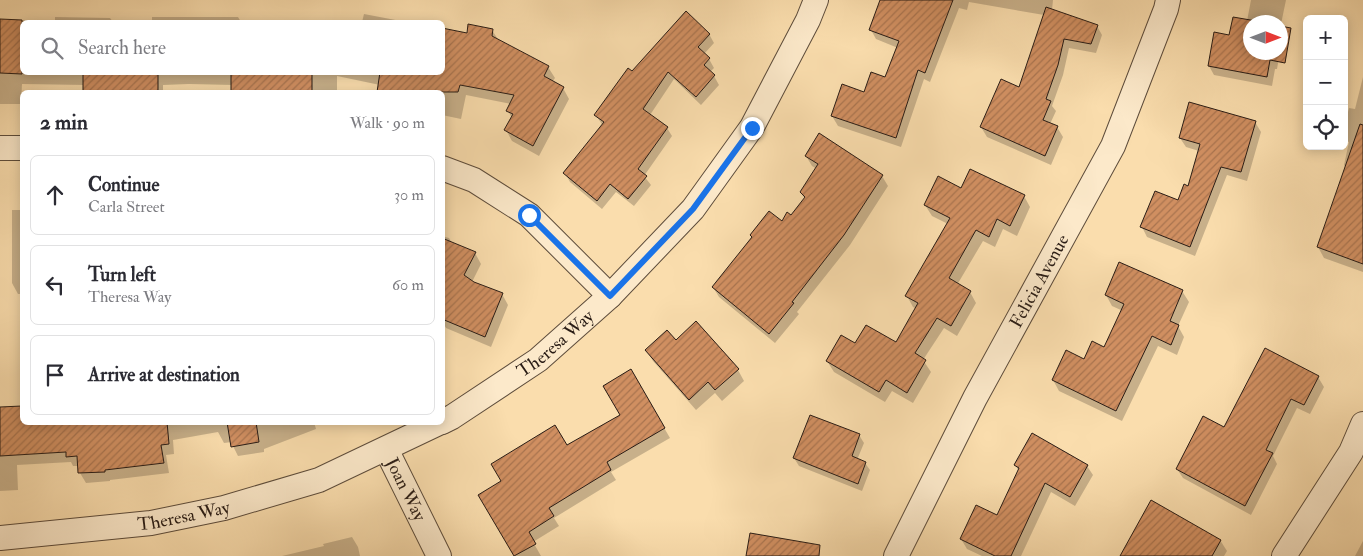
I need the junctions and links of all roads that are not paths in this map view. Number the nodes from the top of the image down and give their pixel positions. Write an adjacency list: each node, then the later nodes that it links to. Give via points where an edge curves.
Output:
1 (816, 0): 6 (street, Theresa Way, via 752,128 693,209)
2 (1168, 0): 13 (street, Felicia Avenue, via 1113,146 975,398)
3 (0, 148): 4 (street)
4 (20, 148)
5 (445, 169): 6 (street, via 474,180 529,215)
6 (610, 296): 7 (street, Theresa Way, via 538,360)
7 (445, 420)
8 (1363, 424): 14 (street, via 1350,452)
9 (436, 425): 10 (street, Theresa Way)
10 (386, 450): 11 (street, Theresa Way, via 319,480 224,508 152,523); 12 (street, Joan Way)
11 (0, 538)
12 (439, 556)
13 (896, 556)
14 (1284, 556)

